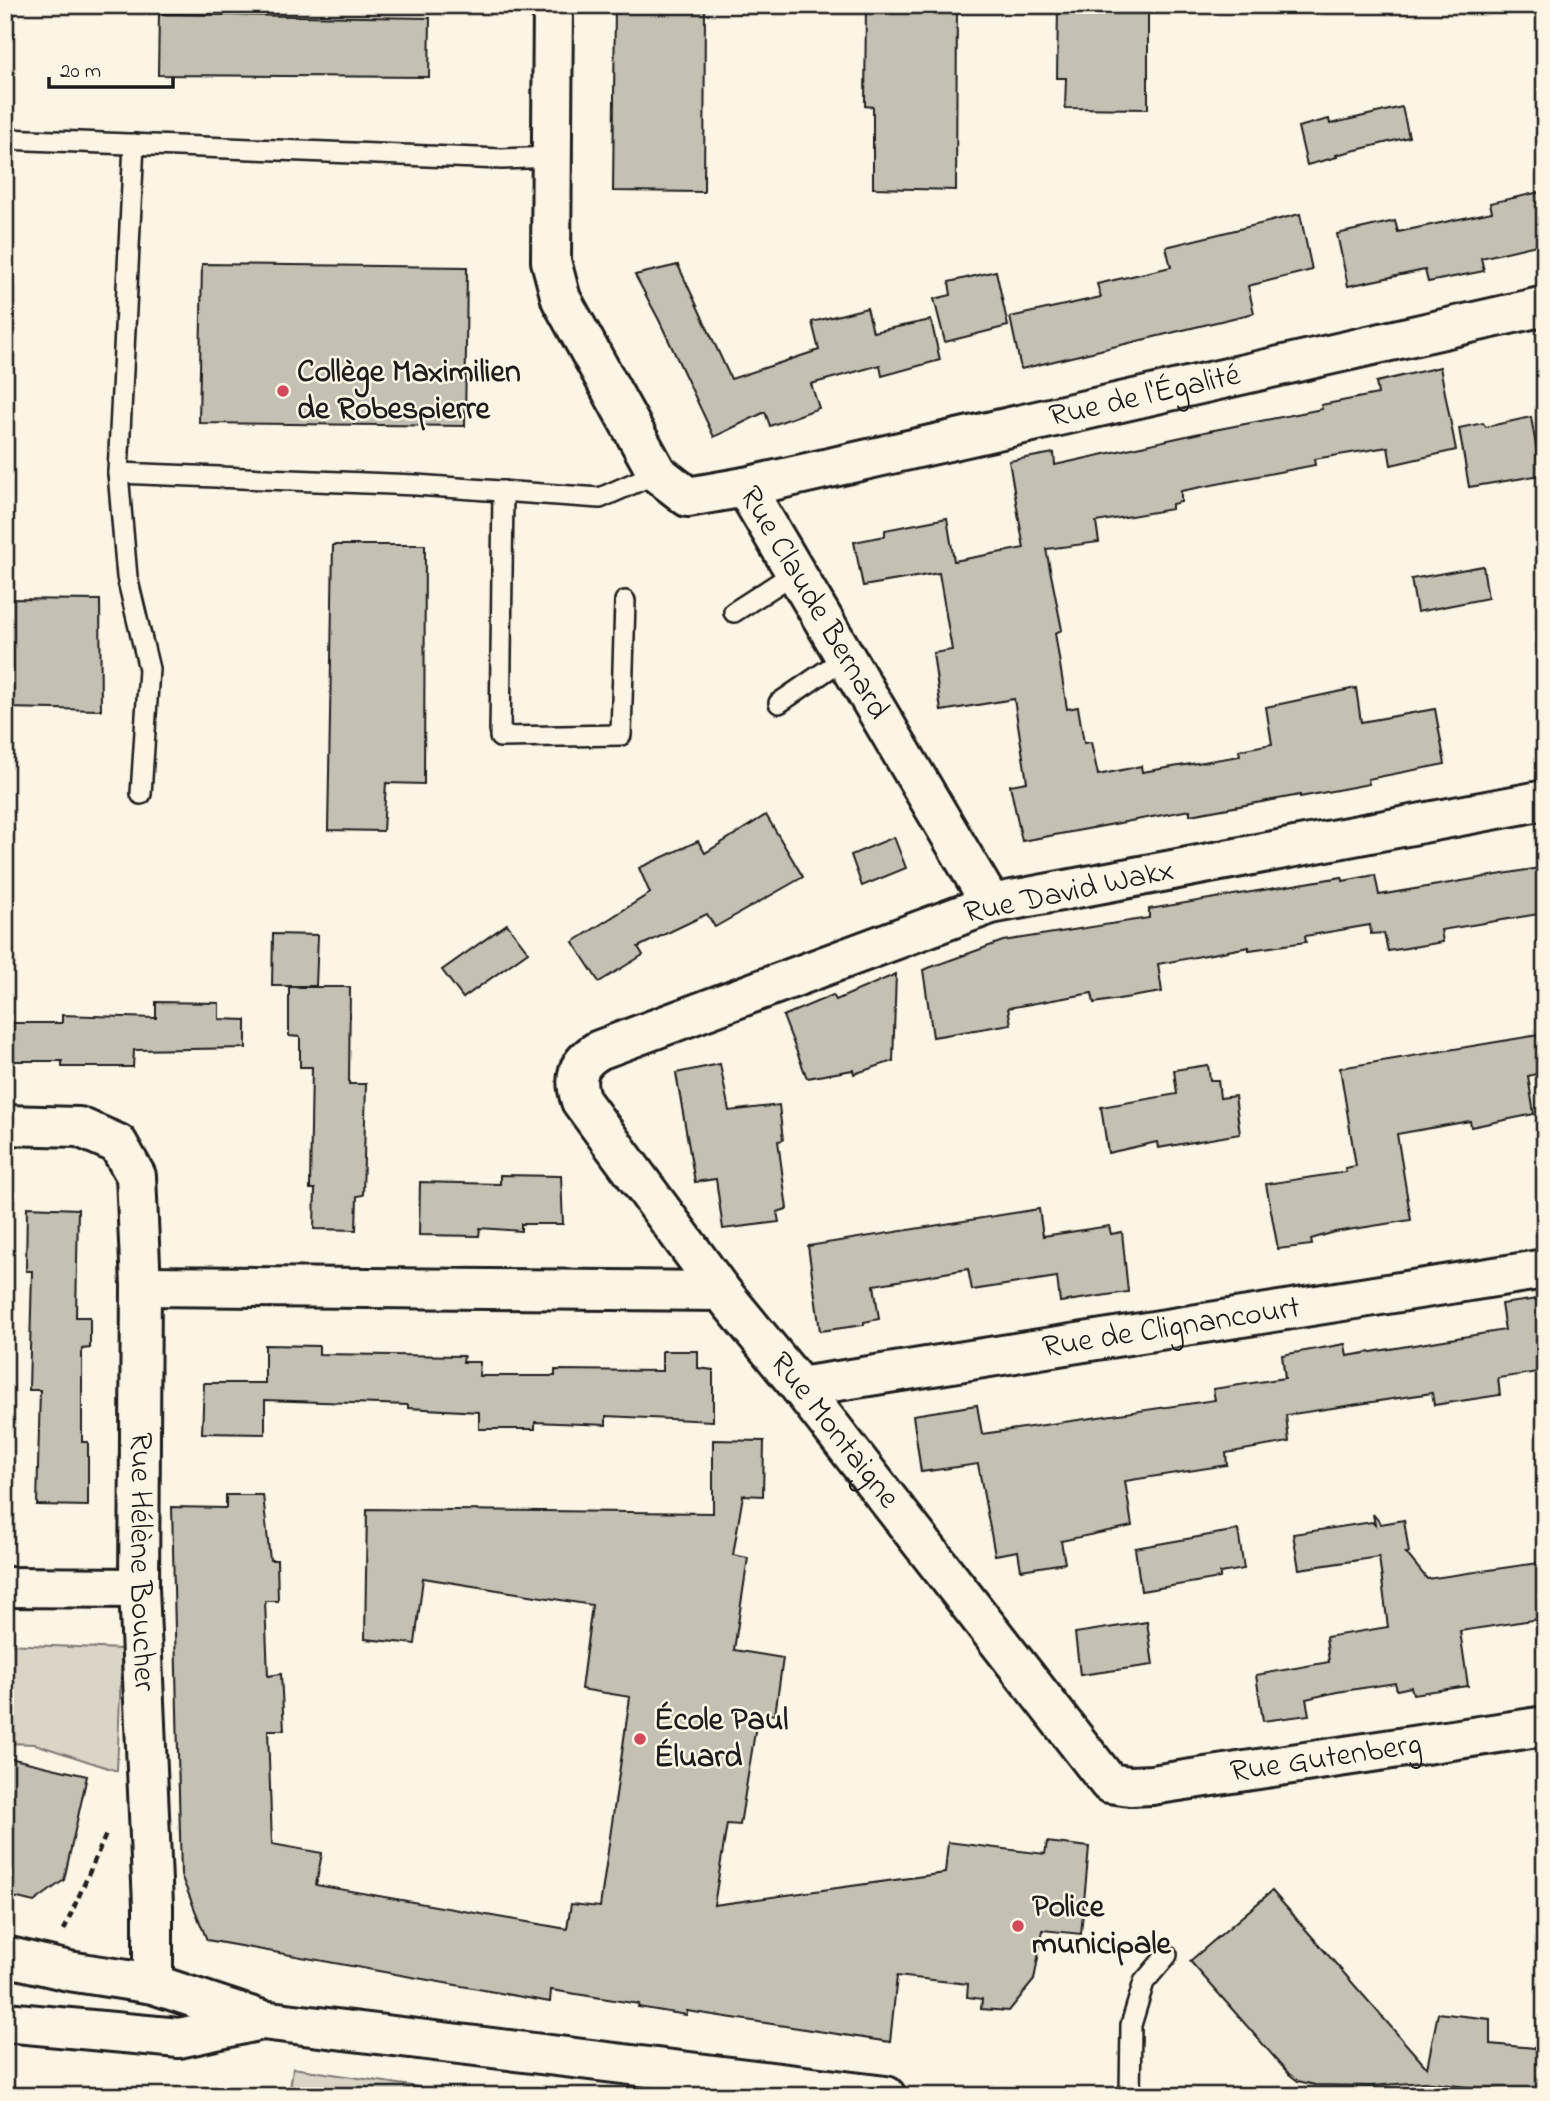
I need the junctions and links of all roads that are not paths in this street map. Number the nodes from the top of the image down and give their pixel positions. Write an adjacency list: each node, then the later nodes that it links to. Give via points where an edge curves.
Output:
1 (553, 5): 4 (street, Rue Claude Bernard)
2 (5, 139): 3 (lane)
3 (134, 144): 4 (lane, via 502,159); 6 (lane)
4 (552, 157): 7 (street, Rue Claude Bernard, via 551,261 561,299)
5 (1545, 306): 8 (street, Rue de l'Égalité)
6 (118, 473): 9 (lane); 15 (lane, via 127,577 149,669)
7 (657, 473): 8 (street, Rue Claude Bernard, via 688,497); 9 (lane, via 600,498)
8 (745, 487): 10 (street, Rue Claude Bernard)
9 (503, 491): 11 (lane, via 500,737 621,735)
10 (796, 572): 12 (lane); 13 (street, Rue Claude Bernard)
11 (625, 601)
12 (734, 612)
13 (846, 657): 14 (lane); 17 (street, Rue Claude Bernard)
14 (779, 703)
15 (141, 794)
16 (1545, 800): 17 (street, Rue David Wakx)
17 (991, 904): 18 (street, Rue David Wakx, via 599,1050)
18 (577, 1070): 22 (street, Rue Montaigne, via 581,1101)
19 (5, 1125): 21 (street, Rue Hélène Boucher, via 79,1127 118,1144 136,1176)
20 (1545, 1269): 23 (street, Rue de Clignancourt)
21 (141, 1286): 22 (street); 25 (street, Rue Hélène Boucher)
22 (721, 1291): 23 (street, Rue Montaigne)
23 (800, 1387): 27 (street, Rue Montaigne)
24 (5, 1587): 25 (street)
25 (139, 1588): 30 (street, Rue Hélène Boucher)
26 (1545, 1727): 27 (street, Rue Gutenberg, via 1152,1785)
27 (1109, 1783)
28 (1167, 1955): 34 (lane, via 1143,1982 1131,2025)
29 (5, 1956): 30 (street)
30 (153, 1984): 31 (street)
31 (262, 2020): 32 (street, via 179,2038); 33 (street)
32 (5, 2022)
33 (886, 2096)
34 (1130, 2096)

